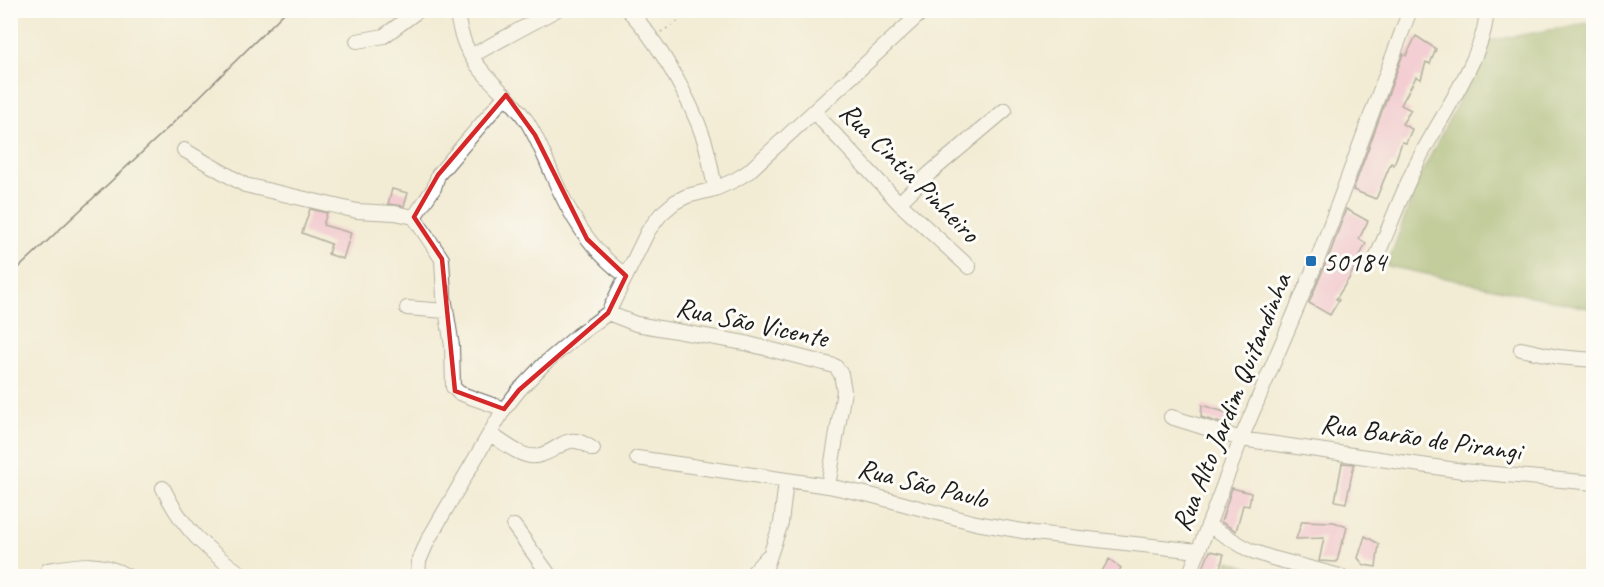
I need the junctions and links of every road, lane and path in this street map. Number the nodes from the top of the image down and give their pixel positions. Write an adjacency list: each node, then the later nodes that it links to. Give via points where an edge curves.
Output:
1 (419, 10): 10 (street, via 384,36)
2 (456, 10): 11 (street)
3 (556, 10): 11 (street)
4 (628, 10): 9 (street)
5 (686, 10): 9 (path, via 677,22)
6 (1410, 10): 30 (street, Rua Alto Jardim Quitandinha, via 1317,261)
7 (1486, 10): 19 (street, via 1487,22 1477,53 1418,161)
8 (920, 12): 14 (street)
9 (651, 37): 16 (street, via 704,138)
10 (357, 41)
11 (471, 56): 12 (street)
12 (506, 95): 18 (street, via 441,171); 21 (street, via 535,135 564,203 586,239)
13 (1005, 110): 17 (street)
14 (814, 112): 16 (street, via 748,172); 17 (street, Rua Cintia Pinheiro)
15 (184, 150): 18 (street, via 245,185 357,211)
16 (715, 189): 21 (street, via 687,196 661,214)
17 (899, 202): 20 (street, Rua Cintia Pinheiro)
18 (414, 217): 23 (street, via 442,259)
19 (1377, 256)
20 (969, 267)
21 (626, 276): 24 (street)
22 (407, 308): 23 (street)
23 (447, 311): 27 (street, via 453,387 459,393)
24 (608, 313): 27 (street, via 544,364); 35 (street, Rua São Vicente, via 636,324 745,343 835,366 844,391)
25 (1521, 349): 26 (street)
26 (1593, 360)
27 (504, 409): 29 (street)
28 (1172, 417): 30 (street)
29 (490, 434): 31 (street, via 521,453 536,457 571,440); 44 (street, via 428,540 419,561)
30 (1241, 439): 34 (street, Rua Barão de Pirangi, via 1462,471); 37 (street, Rua Alto Jardim Quitandinha)
31 (593, 449)
32 (637, 459): 33 (street, Rua São Paulo)
33 (786, 481): 35 (street, Rua São Paulo); 39 (street)
34 (1593, 483)
35 (828, 486): 40 (street, Rua São Paulo, via 976,523)
36 (163, 488): 43 (street, via 190,532 219,560)
37 (1208, 525): 40 (street, Rua Alto Jardim Quitandinha); 49 (street, via 1249,550)
38 (514, 526): 45 (street)
39 (774, 549): 46 (street); 47 (street)
40 (1198, 551): 48 (street, Rua Alto Jardim Quitandinha)
41 (48, 570): 42 (street, via 98,565)
42 (127, 576)
43 (244, 576)
44 (418, 576)
45 (550, 576)
46 (750, 576)
47 (764, 576)
48 (1189, 576)
49 (1340, 576)

